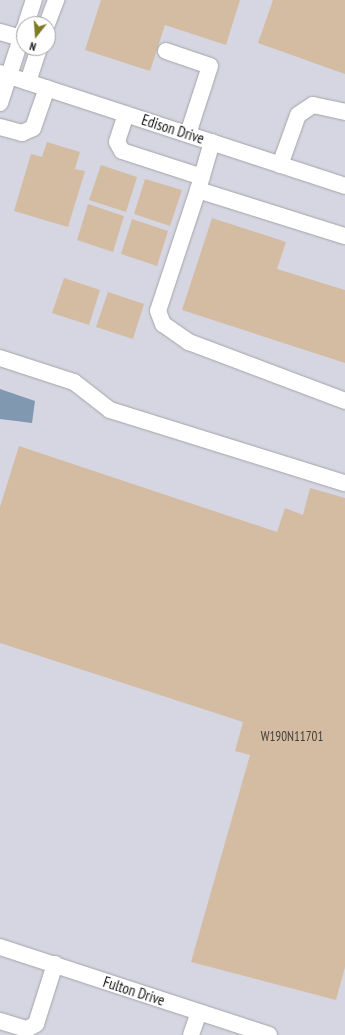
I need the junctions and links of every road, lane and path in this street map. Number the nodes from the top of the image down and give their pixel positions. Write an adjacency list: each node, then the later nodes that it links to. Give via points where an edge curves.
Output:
1 (34, 0): 3 (street)
2 (56, 0): 4 (street)
3 (29, 16)
4 (51, 16)
5 (16, 31): 6 (street)
6 (0, 32)
7 (16, 48): 10 (street)
8 (166, 51): 17 (street, via 210,66)
9 (36, 56): 11 (street)
10 (4, 74): 11 (street, Edison Drive); 13 (street)
11 (28, 82): 12 (street, Edison Drive)
12 (47, 88): 15 (street, Edison Drive); 16 (street, via 33,128 22,133)
13 (0, 103)
14 (345, 112): 19 (street, via 313,105 298,115)
15 (126, 114): 17 (street, Edison Drive); 20 (street, via 117,142 122,151)
16 (0, 127)
17 (188, 134): 18 (street, Edison Drive)
18 (212, 142): 19 (street, Edison Drive); 20 (street)
19 (280, 165): 21 (street, Edison Drive)
20 (200, 183): 22 (street); 24 (street, via 158,311 163,324 189,342)
21 (345, 186)
22 (345, 236)
23 (0, 358): 25 (street, via 74,382 110,410)
24 (345, 401)
25 (345, 483)
26 (0, 947): 27 (street, Fulton Drive)
27 (55, 964): 28 (street, Fulton Drive); 29 (street, via 36,1024 27,1029)
28 (199, 1012): 30 (street); 31 (street, Fulton Drive)
29 (0, 1021)
30 (191, 1035)
31 (269, 1035)

